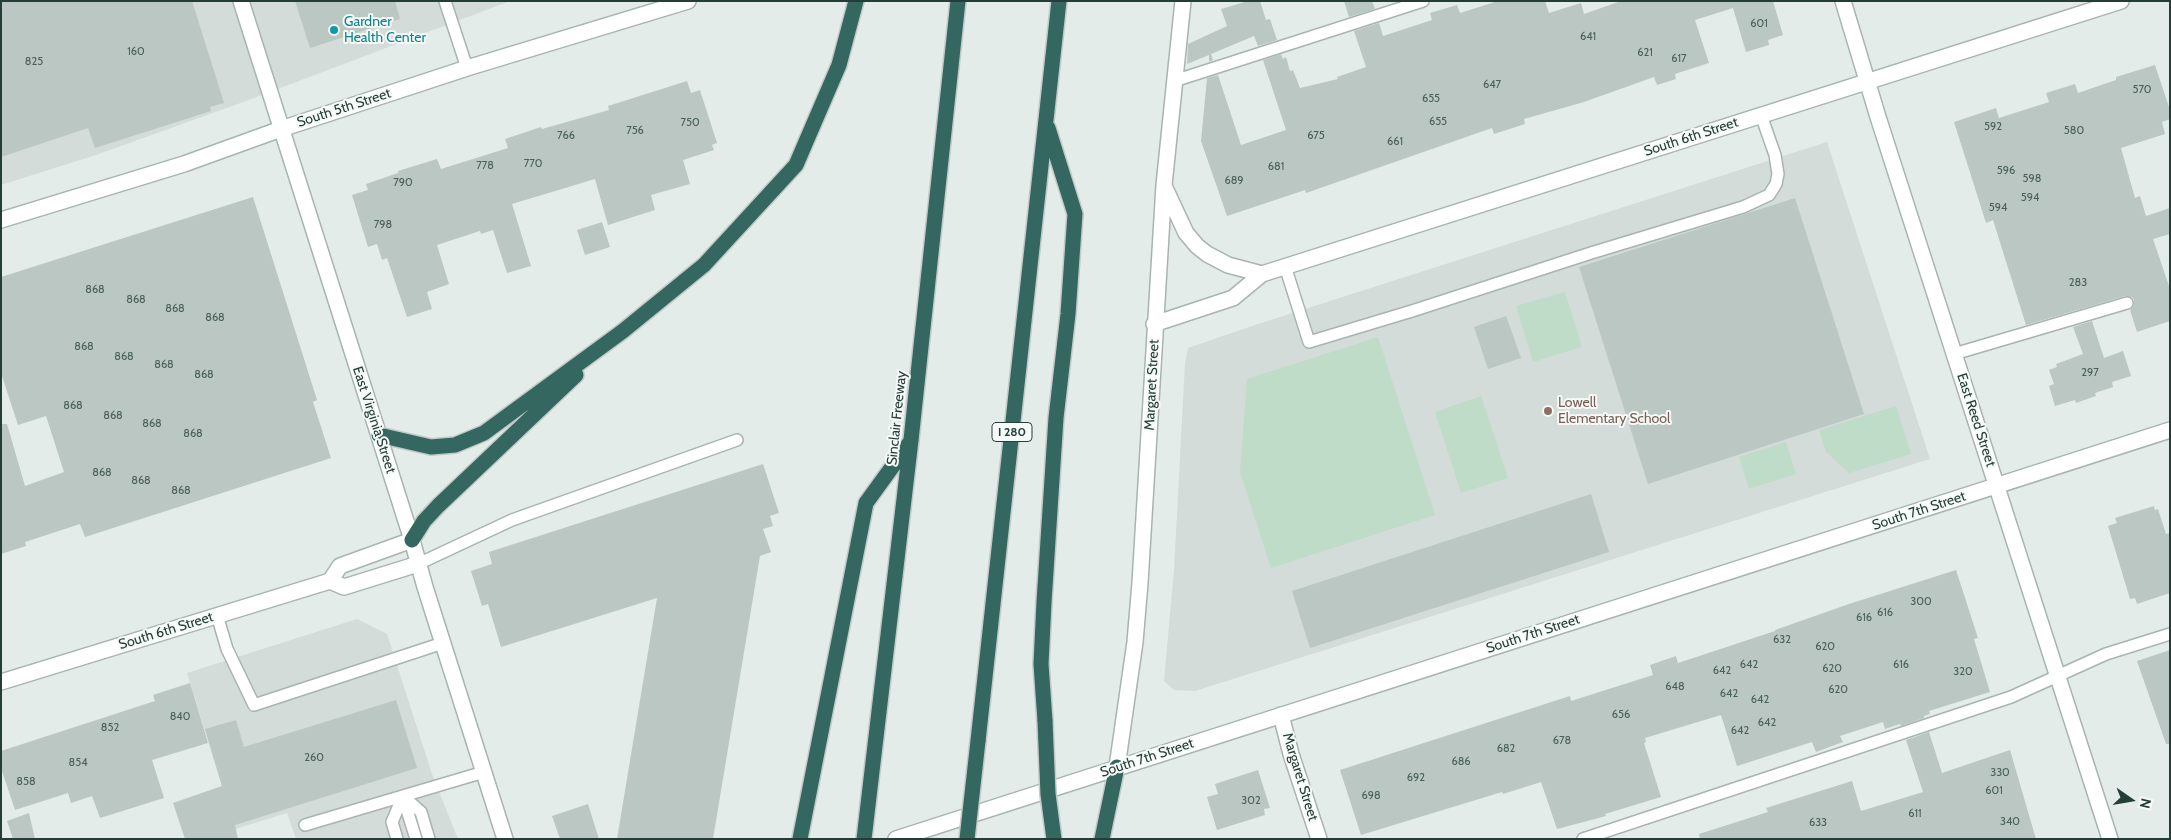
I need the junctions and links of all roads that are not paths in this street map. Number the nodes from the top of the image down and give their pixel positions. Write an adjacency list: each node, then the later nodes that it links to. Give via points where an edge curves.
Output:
1 (241, 1): 17 (street, East Virginia Street)
2 (445, 1): 12 (lane)
3 (688, 1): 11 (street, South 5th Street)
4 (856, 1): 24 (highway, via 839,65 796,165 704,265)
5 (958, 1): 29 (highway, Sinclair Freeway)
6 (1059, 1): 16 (highway, I 280)
7 (1183, 1): 13 (street, Margaret Street)
8 (1424, 1): 13 (lane)
9 (1843, 1): 14 (street, East Reed Street)
10 (2121, 1): 14 (street, South 6th Street)
11 (650, 7): 12 (street, South 5th Street)
12 (467, 68): 17 (street, South 5th Street)
13 (1174, 81): 18 (street, Margaret Street)
14 (1868, 82): 15 (street, South 6th Street); 25 (street, East Reed Street)
15 (1761, 115): 20 (street, South 6th Street); 20 (lane, via 1778,174 1769,194 1743,207 1309,342)
16 (1046, 122): 51 (highway, I 280, bridge); 52 (highway, bridge, via 1075,214 1056,418 1041,664 1048,794)
17 (281, 129): 19 (street, South 5th Street, via 184,164); 27 (street, East Virginia Street)
18 (1164, 185): 21 (street, via 1186,233 1197,246 1228,264); 23 (street, Margaret Street)
19 (1, 220)
20 (1285, 266): 21 (street, South 6th Street)
21 (1262, 274): 23 (street, South 6th Street, via 1233,298)
22 (2127, 303): 25 (lane)
23 (1154, 324): 40 (street, Margaret Street, via 1140,583 1134,652)
24 (623, 332): 27 (highway, via 484,433 455,445 431,447); 31 (highway, via 438,506)
25 (1954, 354): 30 (street, East Reed Street)
26 (2170, 430): 30 (street, South 7th Street)
27 (379, 435): 31 (street, East Virginia Street)
28 (737, 440): 32 (lane, via 512,520)
29 (911, 440): 48 (highway, via 866,503); 49 (highway, Sinclair Freeway)
30 (1998, 486): 37 (street, East Reed Street); 39 (street, South 7th Street)
31 (412, 540): 32 (street, East Virginia Street); 33 (street, South 6th Street, via 340,566)
32 (418, 564): 33 (street, South 6th Street, via 344,587); 36 (street, East Virginia Street)
33 (330, 581): 34 (street, South 6th Street)
34 (217, 615): 36 (lane, via 227,649 254,705); 38 (street, South 6th Street)
35 (2170, 634): 37 (lane, via 2106,654)
36 (443, 644): 41 (street, East Virginia Street)
37 (2059, 676): 55 (lane, via 2011,697); 56 (street, East Reed Street)
38 (1, 682)
39 (1281, 715): 40 (street, South 7th Street); 54 (street, Margaret Street)
40 (1117, 768): 50 (street, South 7th Street); 53 (highway)
41 (484, 772): 42 (lane); 47 (street, East Virginia Street)
42 (402, 796): 43 (lane); 44 (lane, via 392,822); 45 (lane); 46 (lane, via 421,812)
43 (305, 825)
44 (397, 839)
45 (416, 839)
46 (430, 839)
47 (505, 839)
48 (800, 839)
49 (864, 839)
50 (896, 839)
51 (967, 839)
52 (1054, 839)
53 (1102, 839)
54 (1319, 839)
55 (1583, 839)
56 (2110, 839)

